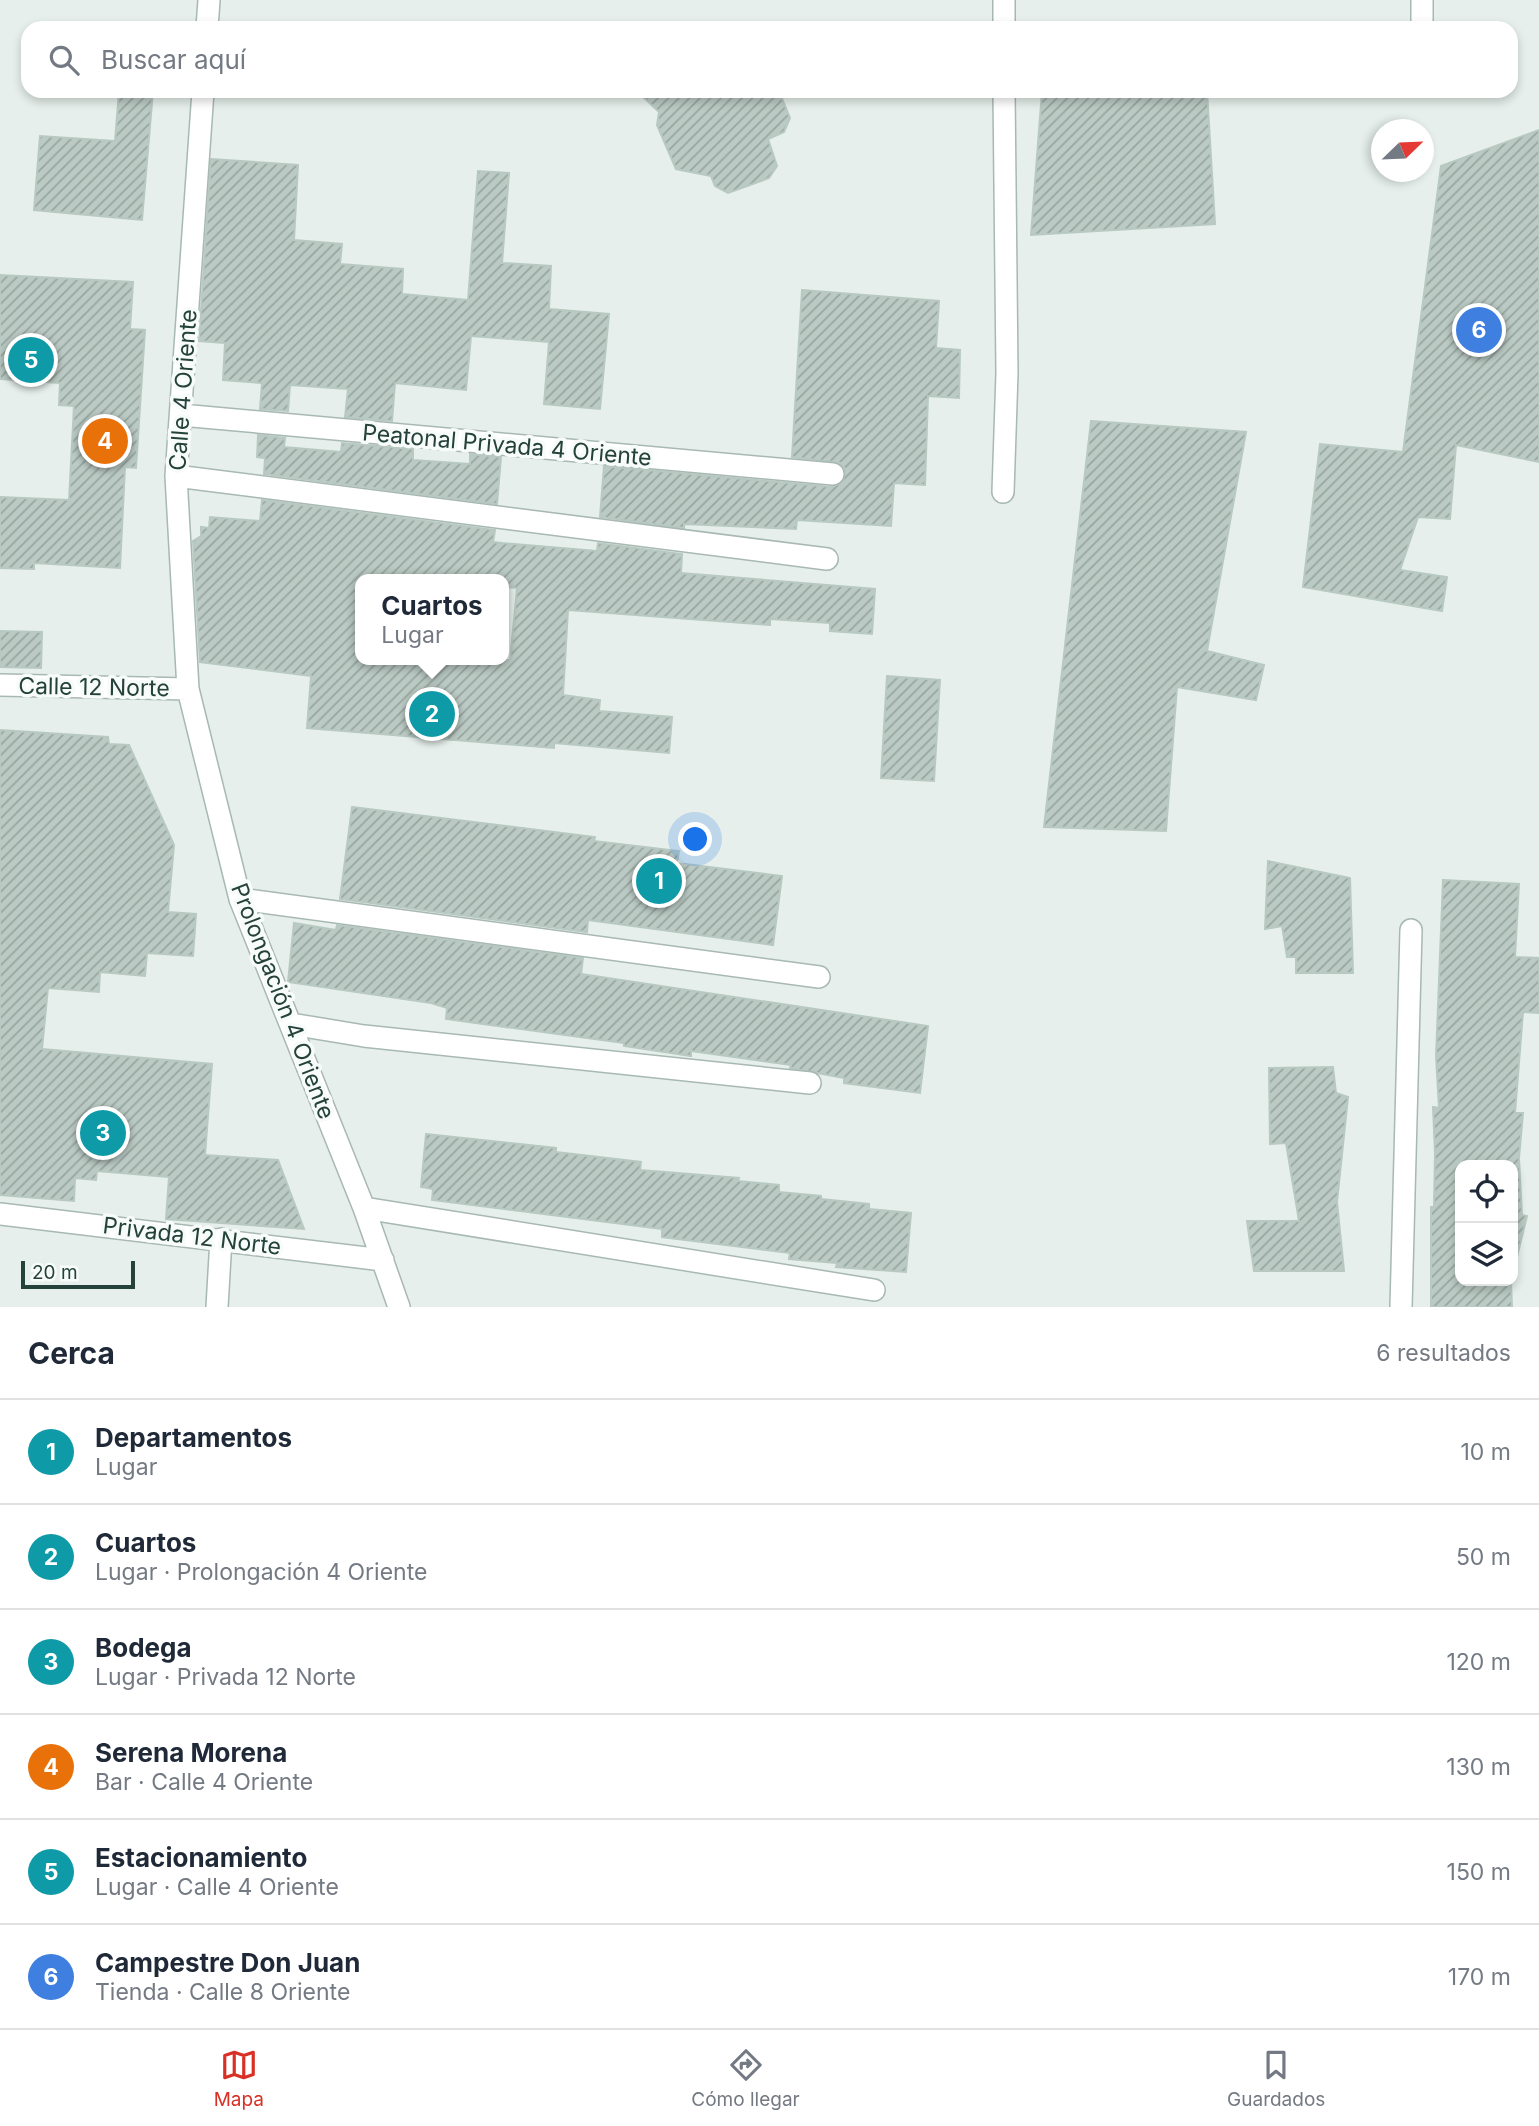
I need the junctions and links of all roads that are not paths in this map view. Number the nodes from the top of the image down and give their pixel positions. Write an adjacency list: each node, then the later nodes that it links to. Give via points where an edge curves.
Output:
1 (209, 0): 4 (street)
2 (1004, 0): 5 (street)
3 (1422, 0): 6 (street)
4 (208, 21)
5 (1004, 21)
6 (1422, 21)
7 (203, 98): 9 (street, Calle 4 Oriente)
8 (1004, 98): 12 (street, via 1007,373)
9 (181, 415): 10 (street, Peatonal Privada 4 Oriente); 11 (street, Calle 4 Oriente)
10 (833, 474)
11 (176, 476): 13 (street); 15 (street, Calle 4 Oriente)
12 (1003, 492)
13 (827, 559)
14 (0, 685): 15 (street, Calle 12 Norte)
15 (188, 689): 16 (street, Prolongación 4 Oriente)
16 (240, 899): 18 (street); 19 (street, Prolongación 4 Oriente)
17 (1411, 930): 28 (street)
18 (819, 976)
19 (291, 1024): 20 (street, via 364,1036); 21 (street, Prolongación 4 Oriente)
20 (810, 1083)
21 (364, 1208): 24 (street, Prolongación 4 Oriente); 25 (street)
22 (0, 1214): 23 (street, Privada 12 Norte)
23 (221, 1239): 24 (street, Privada 12 Norte); 26 (street)
24 (383, 1260): 27 (street, Prolongación 4 Oriente)
25 (874, 1290)
26 (217, 1307)
27 (399, 1307)
28 (1401, 1307)

